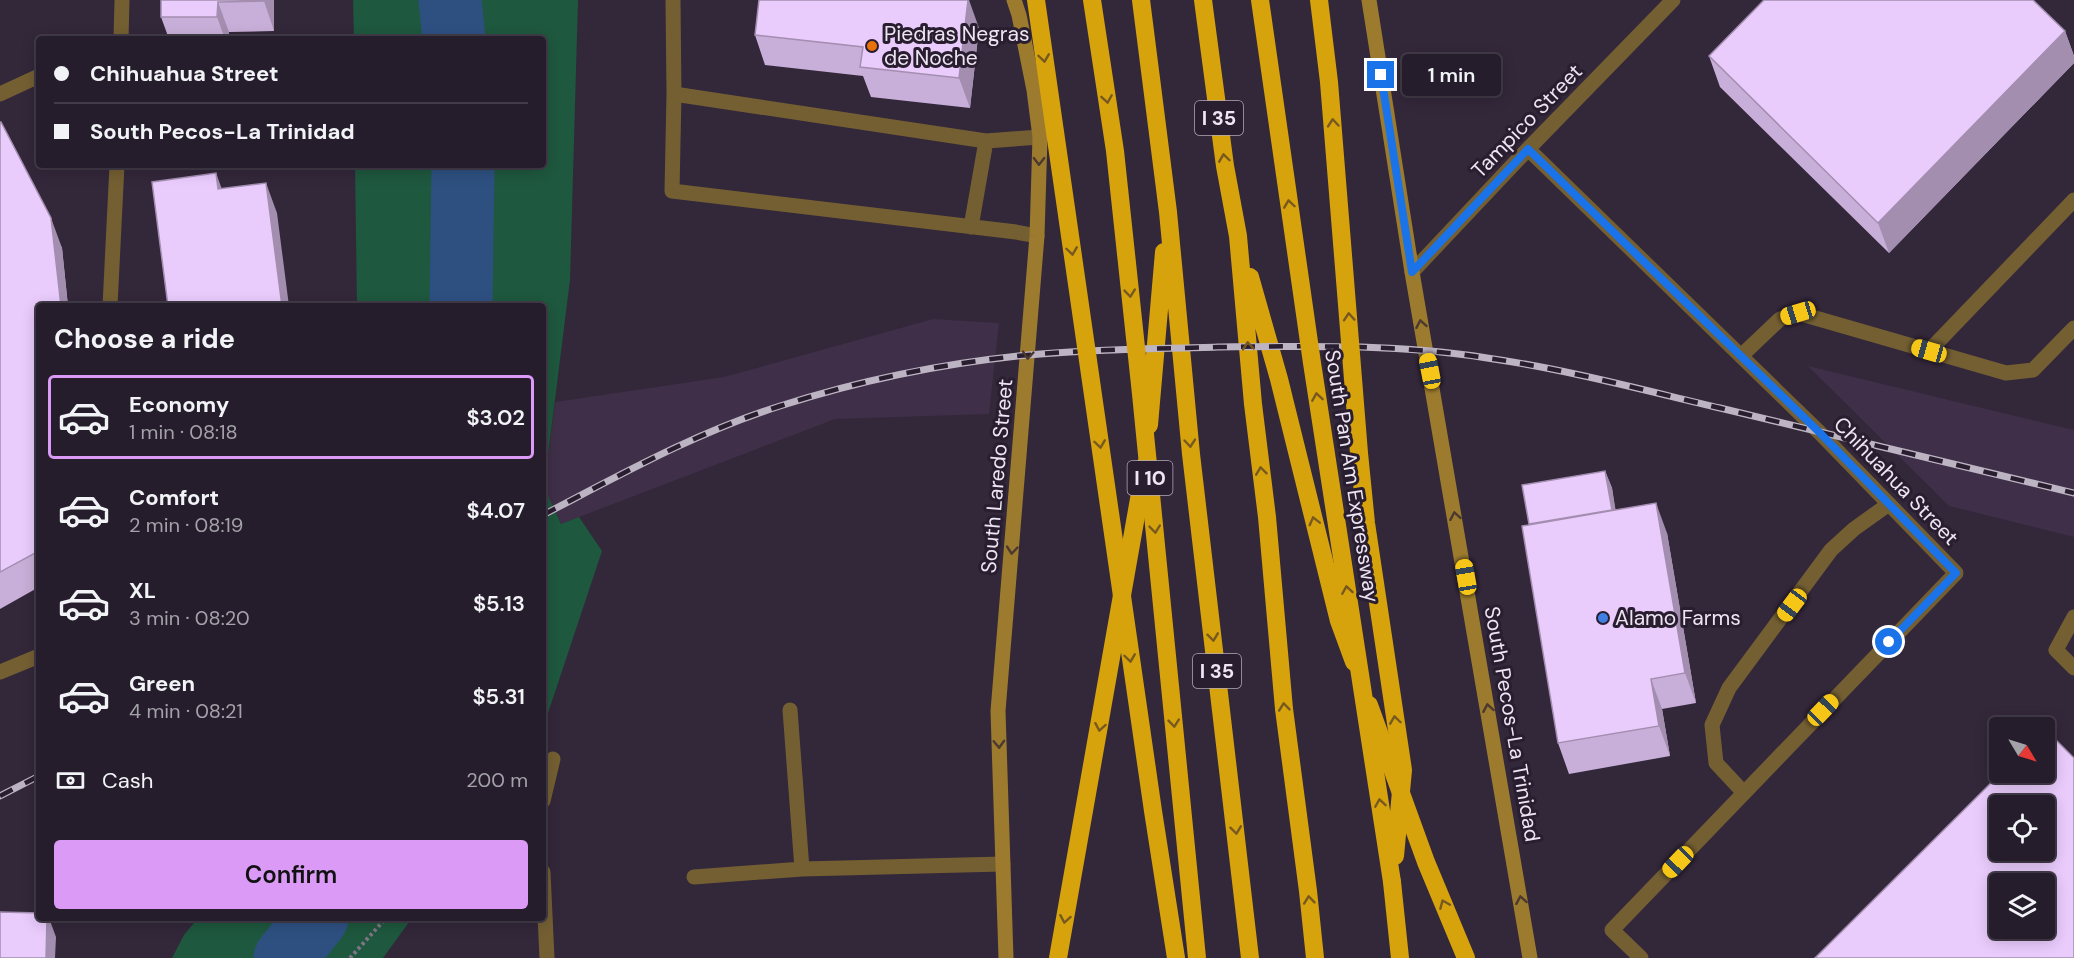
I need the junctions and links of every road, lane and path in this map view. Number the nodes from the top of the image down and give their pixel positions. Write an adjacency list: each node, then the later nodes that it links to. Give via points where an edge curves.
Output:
1 (122, 0): 12 (street)
2 (673, 0): 15 (street)
3 (1014, 0): 16 (main road, South Laredo Street)
4 (1036, 0): 49 (highway, one-way to 49, bridge)
5 (1092, 0): 50 (highway, I 10, one-way to 50, bridge, via 1115,151)
6 (1141, 0): 21 (highway, I 35)
7 (1203, 0): 23 (highway, I 35, one-way to 7)
8 (1260, 0): 42 (highway, South Pan Am Expressway, one-way to 8, bridge)
9 (1319, 0): 42 (highway, one-way to 9, bridge, via 1403,770 1366,523)
10 (1369, 0): 25 (main road, South Pecos-La Trinidad)
11 (1673, 0): 18 (street, Tampico Street)
12 (121, 36)
13 (36, 77): 14 (street)
14 (0, 94)
15 (674, 94): 17 (street); 22 (street, via 672,191)
16 (1040, 137): 17 (street); 24 (main road, South Laredo Street, one-way to 24)
17 (986, 141): 22 (street)
18 (1528, 149): 25 (street, Tampico Street); 29 (street, Chihuahua Street)
19 (117, 168): 26 (street)
20 (2074, 200): 28 (street)
21 (1168, 212): 48 (highway, one-way to 48, via 1145,463); 51 (highway, I 35, one-way to 51, via 1191,454)
22 (971, 227): 24 (street)
23 (1238, 236): 52 (highway, I 35, one-way to 23, via 1284,710); 54 (highway, one-way to 23, via 1426,862 1339,621 1279,379)
24 (1038, 237): 39 (main road, South Laredo Street, one-way to 39, via 998,711)
25 (1412, 272): 55 (main road, South Pecos-La Trinidad, one-way to 25)
26 (110, 303)
27 (2074, 328): 28 (street, via 2033,370 2006,373)
28 (1929, 351): 29 (street, via 1798,313 1780,319)
29 (1741, 356): 30 (street, Chihuahua Street)
30 (1888, 504): 38 (street, via 1831,550 1729,688 1712,725 1716,763); 38 (street, Chihuahua Street, via 1956,573)
31 (2074, 616): 33 (street, via 2056,650)
32 (36, 657): 34 (street)
33 (2074, 668)
34 (0, 672)
35 (790, 710): 40 (street)
36 (553, 759): 37 (street)
37 (546, 788)
38 (1744, 793): 56 (street, Chihuahua Street, via 1612,930)
39 (1003, 864): 40 (street); 47 (main road, South Laredo Street)
40 (802, 869): 41 (street)
41 (694, 877)
42 (1392, 882): 53 (highway, South Pan Am Expressway)
43 (383, 921): 45 (path)
44 (545, 921): 46 (street)
45 (350, 958)
46 (547, 958)
47 (1006, 958)
48 (1058, 958)
49 (1176, 958)
50 (1197, 958)
51 (1250, 958)
52 (1315, 958)
53 (1400, 958)
54 (1466, 958)
55 (1530, 958)
56 (1641, 958)

